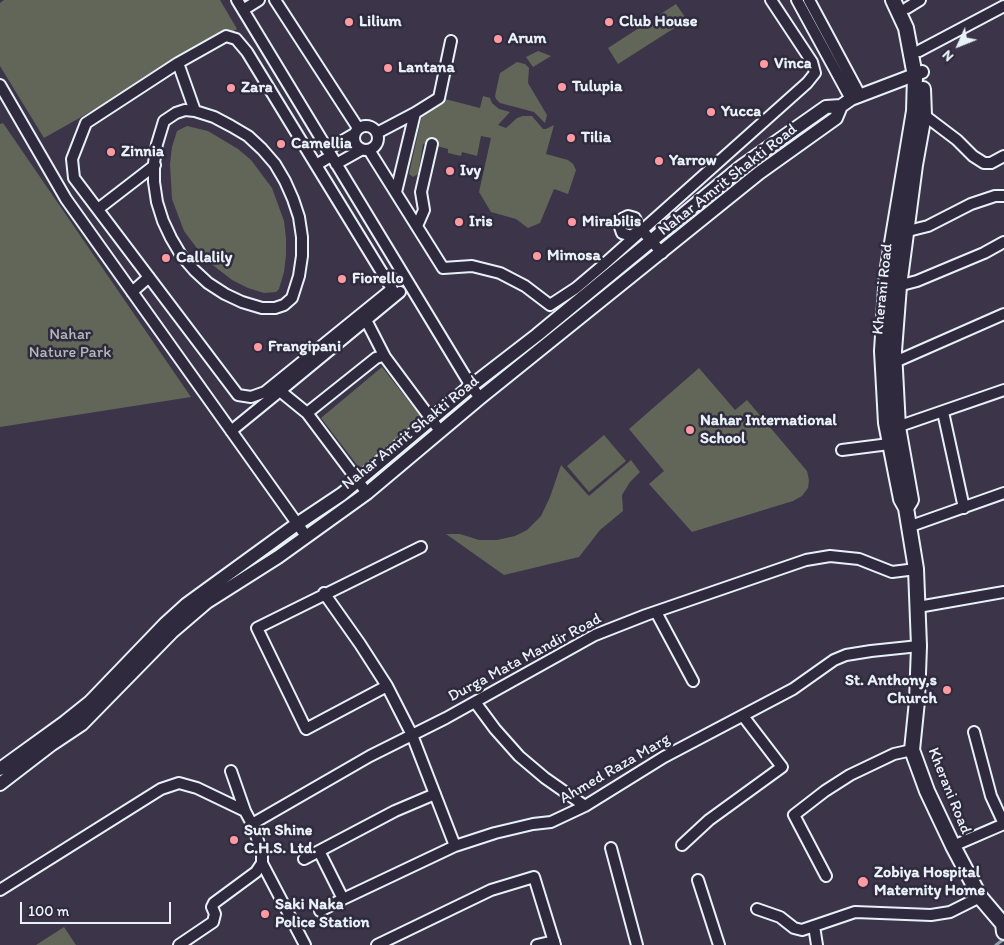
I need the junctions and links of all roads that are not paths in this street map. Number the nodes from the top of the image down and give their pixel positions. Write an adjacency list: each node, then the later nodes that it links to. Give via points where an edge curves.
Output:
1 (237, 0): 12 (street)
2 (259, 0): 12 (street)
3 (275, 0): 22 (street)
4 (784, 0): 9 (street)
5 (797, 0): 18 (street)
6 (809, 0): 18 (street)
7 (893, 0): 16 (main road, via 906,28)
8 (920, 0): 10 (street)
9 (773, 3): 35 (street, via 812,62 815,73 807,84)
10 (905, 4): 14 (main road)
11 (1004, 6): 14 (street)
12 (243, 10): 26 (street)
13 (451, 42): 20 (street, via 439,98)
14 (919, 51): 16 (main road)
15 (178, 63): 19 (street); 29 (street, via 226,36 236,39); 32 (street, via 86,123 72,159 74,178)
16 (918, 74): 18 (street, Nahar Amrit Shakti Road); 21 (main road, Kherani Road)
17 (0, 85): 42 (street, via 66,199)
18 (851, 100): 38 (street, Nahar Amrit Shakti Road, via 826,107 742,166); 39 (street, Nahar Amrit Shakti Road, via 836,118 759,173)
19 (195, 111): 28 (street, via 185,110 164,121); 28 (street, via 214,117 248,136 275,164 285,181 299,217 302,237 299,276 292,298 284,305 262,308 224,294 194,270 181,255 162,221)
20 (415, 113): 23 (street); 30 (street)
21 (919, 113): 27 (street, via 984,163 991,164); 34 (main road, Kherani Road); 36 (main road, Kherani Road)
22 (356, 131): 23 (street, via 369,126); 25 (street, via 354,142); 26 (street)
23 (377, 134): 25 (street, via 378,142)
24 (432, 144): 33 (street, via 421,192 424,210)
25 (365, 150): 26 (street); 30 (street)
26 (331, 156): 29 (street); 48 (street)
27 (1004, 156)
28 (154, 165): 32 (street)
29 (316, 165): 40 (street, via 392,289 265,392 251,397 238,395)
30 (396, 192): 33 (street)
31 (1004, 196): 34 (street, via 971,204 928,226)
32 (98, 209): 40 (street)
33 (417, 226): 35 (street, via 443,268 472,266 500,273 550,304 576,288)
34 (907, 231): 36 (street); 41 (main road, Kherani Road)
35 (638, 232): 38 (street)
36 (892, 235): 41 (main road, Kherani Road)
37 (1004, 242): 41 (street, via 926,278)
38 (648, 243): 39 (street); 48 (street, Nahar Amrit Shakti Road, via 555,314)
39 (662, 253): 51 (street, Nahar Amrit Shakti Road)
40 (149, 278): 42 (street)
41 (893, 287): 47 (main road, Kherani Road); 55 (main road, Kherani Road, via 882,352)
42 (132, 292): 56 (street)
43 (400, 292): 45 (street)
44 (1004, 314): 47 (street)
45 (366, 320): 46 (street); 50 (street)
46 (385, 357): 53 (street, via 376,358); 54 (street)
47 (895, 362): 55 (main road, Kherani Road)
48 (471, 386): 51 (street); 54 (street, Nahar Amrit Shakti Road)
49 (1004, 390): 52 (street)
50 (280, 392): 53 (street); 56 (street)
51 (480, 398): 57 (street, Nahar Amrit Shakti Road)
52 (943, 412): 55 (street); 65 (street)
53 (307, 413): 62 (street)
54 (431, 420): 57 (street); 60 (street, Nahar Amrit Shakti Road)
55 (892, 428): 58 (main road, Kherani Road)
56 (231, 431): 66 (street)
57 (440, 431): 61 (street, Nahar Amrit Shakti Road)
58 (895, 443): 59 (street); 67 (main road, Kherani Road, via 911,500 906,508)
59 (842, 450)
60 (376, 466): 61 (street); 62 (street, Nahar Amrit Shakti Road)
61 (386, 476): 63 (street, Nahar Amrit Shakti Road)
62 (358, 481): 63 (street); 66 (street, Nahar Amrit Shakti Road)
63 (367, 493): 68 (street, Nahar Amrit Shakti Road)
64 (1004, 494): 65 (street)
65 (964, 508): 67 (street)
66 (298, 524): 68 (street); 79 (street, Nahar Amrit Shakti Road, via 187,604 165,624)
67 (908, 527): 70 (main road, Kherani Road)
68 (306, 536): 79 (street, Nahar Amrit Shakti Road, via 207,602)
69 (420, 547): 72 (street)
70 (916, 569): 73 (main road, Kherani Road); 74 (street, Durga Mata Mandir Road, via 892,572 859,559 830,556 806,560)
71 (1004, 592): 73 (street)
72 (324, 593): 77 (street); 77 (street, via 257,628 306,729)
73 (918, 607): 75 (main road, Kherani Road)
74 (656, 612): 76 (street); 78 (street, Durga Mata Mandir Road, via 595,635)
75 (919, 646): 80 (street, Ahmed Raza Marg, via 846,655); 83 (main road, Kherani Road)
76 (692, 681)
77 (387, 686): 82 (street)
78 (475, 702): 82 (street, Durga Mata Mandir Road); 88 (street, via 519,756)
79 (93, 706): 84 (street, Nahar Amrit Shakti Road); 86 (street, Nahar Amrit Shakti Road, via 82,724)
80 (743, 716): 88 (street, Ahmed Raza Marg, via 664,757); 93 (street, via 782,767 724,808)
81 (974, 732): 91 (street, via 991,796)
82 (412, 735): 87 (street); 90 (street, Durga Mata Mandir Road)
83 (912, 750): 94 (main road, Kherani Road, via 926,791); 99 (street, via 894,754 850,775 794,815)
84 (0, 769)
85 (231, 770): 89 (street)
86 (0, 784)
87 (435, 794): 92 (street); 96 (street, via 394,811)
88 (585, 806): 92 (street, Ahmed Raza Marg, via 554,820 495,832)
89 (245, 811): 90 (street); 101 (street, via 179,782 161,789)
90 (252, 824): 98 (street, via 262,852)
91 (1004, 824): 94 (street)
92 (456, 846): 103 (street, Ahmed Raza Marg)
93 (682, 846)
94 (953, 846): 102 (main road, Kherani Road)
95 (611, 848): 113 (street)
96 (319, 851): 97 (street); 103 (street)
97 (304, 859)
98 (262, 863): 109 (street, via 256,872 214,903 213,922); 110 (street)
99 (826, 876)
100 (698, 880): 114 (street)
101 (0, 890)
102 (980, 896): 106 (street, via 950,912 931,915 856,912); 107 (main road, Kherani Road)
103 (343, 899): 105 (street, Ahmed Raza Marg)
104 (757, 909): 106 (street, via 780,916 794,928 802,930)
105 (320, 911)
106 (814, 926): 115 (street)
107 (1004, 927)
108 (555, 943): 111 (street, via 534,877 491,890); 112 (street)
109 (179, 945)
110 (305, 945)
111 (377, 945)
112 (537, 945)
113 (637, 945)
114 (719, 945)
115 (817, 945)

